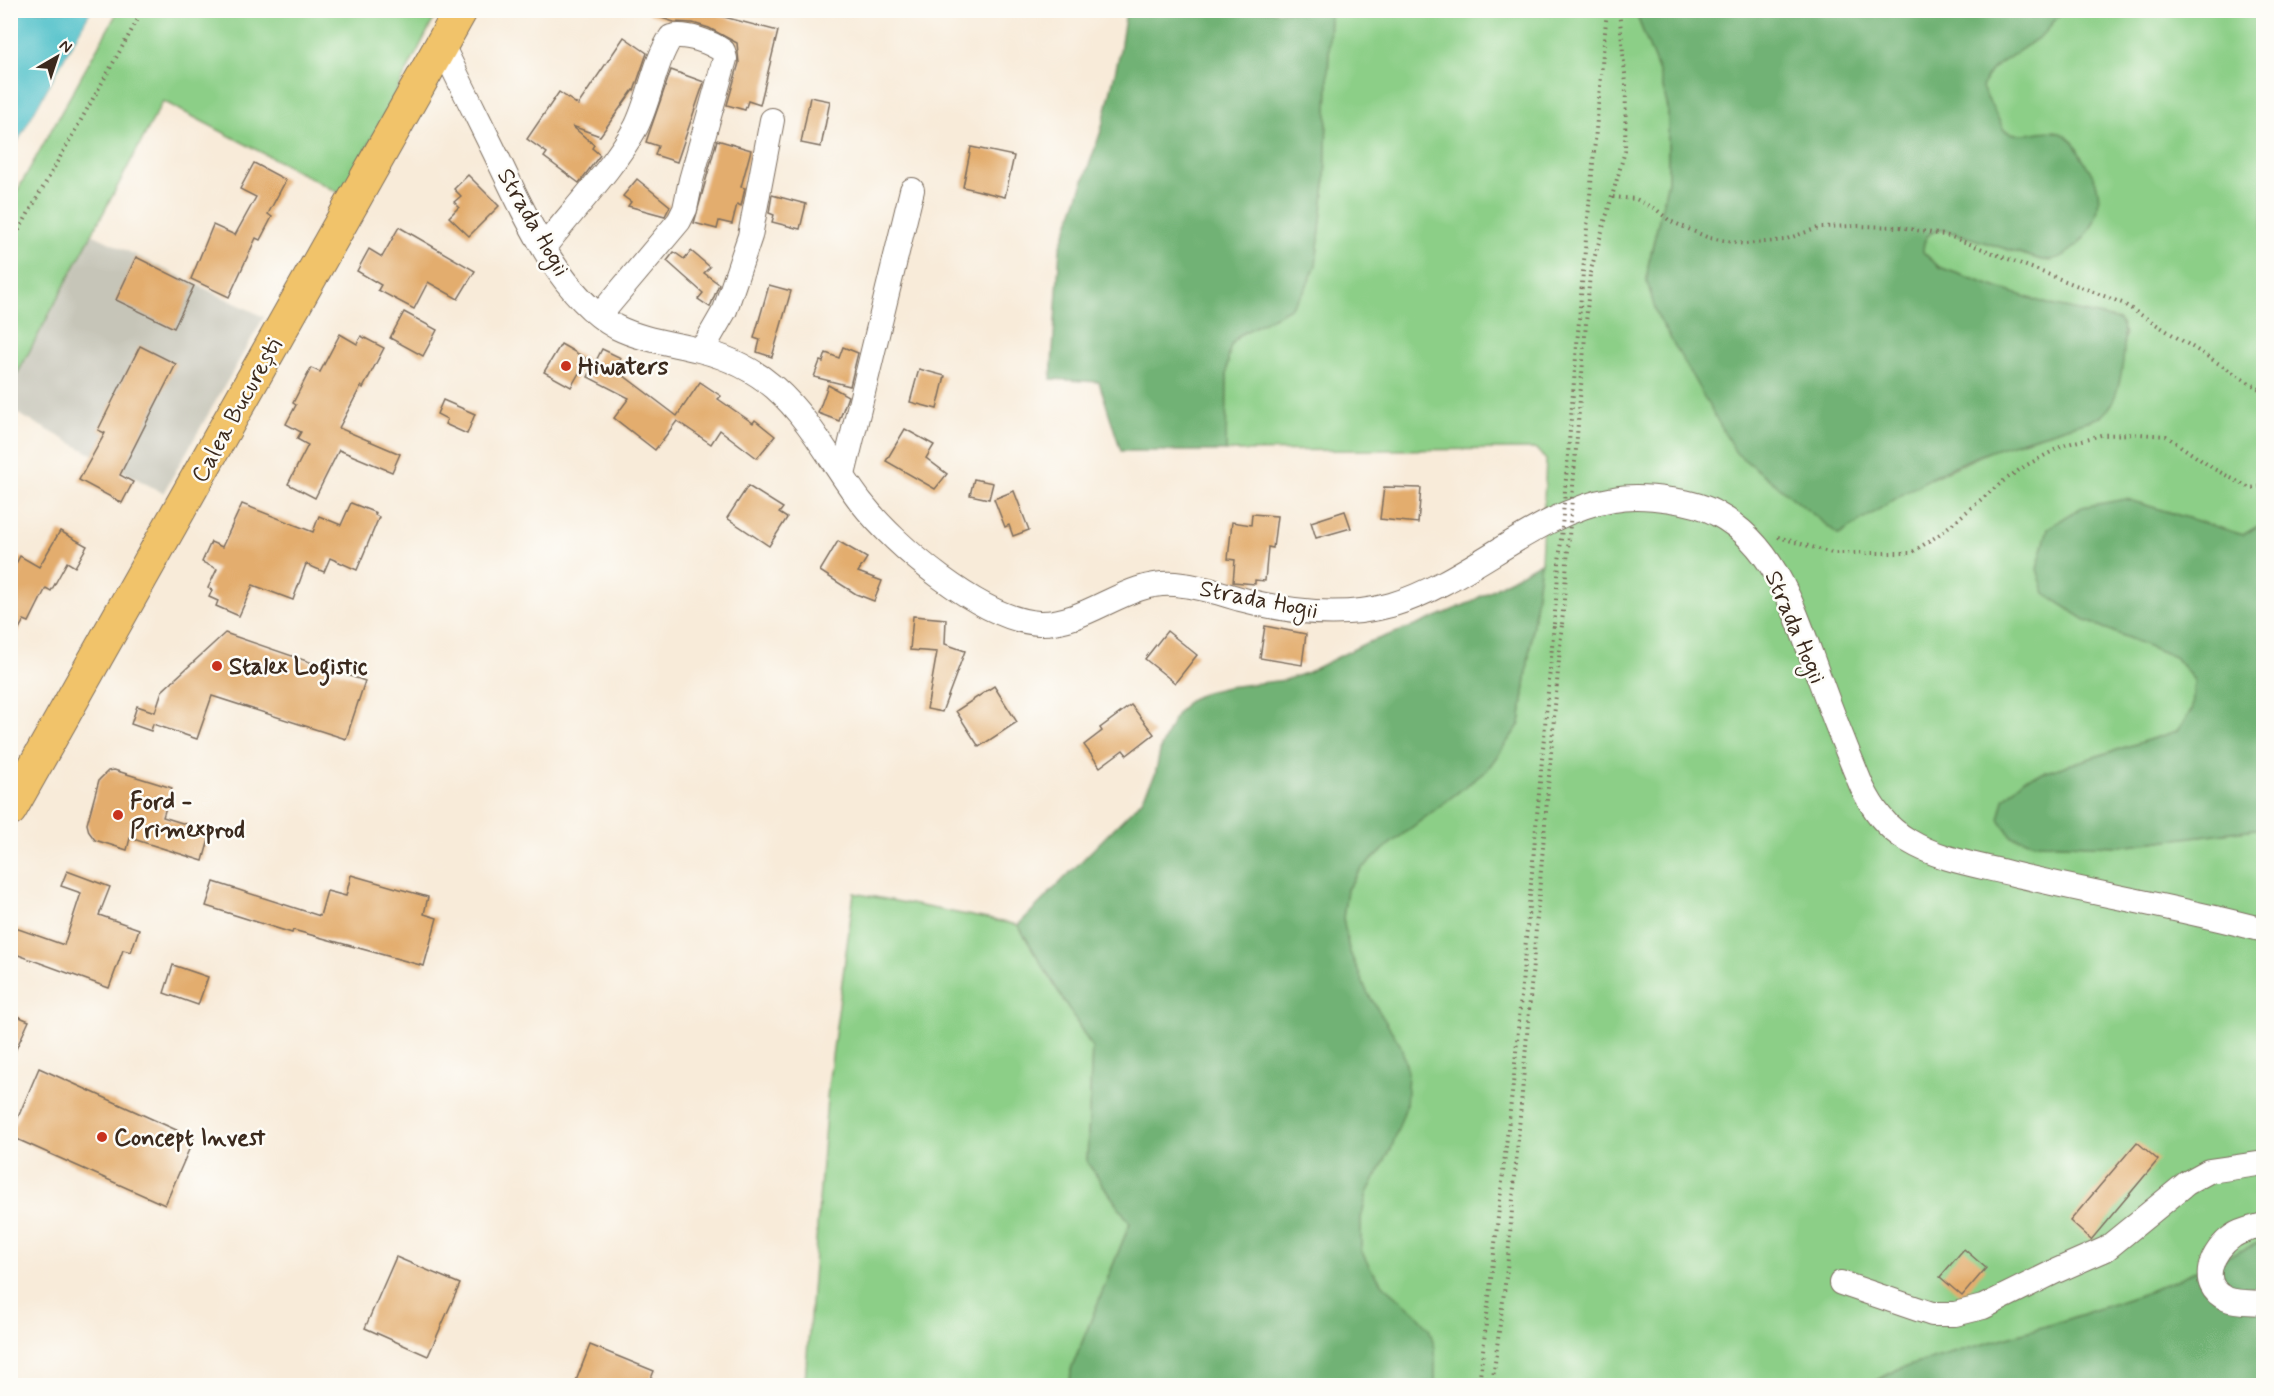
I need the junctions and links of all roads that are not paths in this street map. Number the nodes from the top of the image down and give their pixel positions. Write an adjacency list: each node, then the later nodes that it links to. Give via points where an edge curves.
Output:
1 (461, 10): 2 (highway, Calea București)
2 (442, 45): 5 (street, Strada Hogii); 9 (highway, Calea București)
3 (772, 120): 7 (street, via 750,236 726,310)
4 (912, 190): 8 (street)
5 (544, 247): 6 (street, Strada Hogii, via 568,283); 6 (street, via 635,128 671,37 679,35 723,51 725,59 685,209)
6 (600, 315): 7 (street, Strada Hogii, via 633,334)
7 (702, 350): 8 (street, Strada Hogii, via 736,363 771,385 793,405)
8 (843, 475): 10 (street, Strada Hogii, via 876,519 956,588 988,608 1015,619 1041,623 1073,619 1137,589 1165,583 1200,586 1294,610 1353,612 1388,606 1465,572 1542,526 1580,509 1614,498 1681,501 1715,512 1736,527 1773,568 1862,787 1874,810 1907,841 1935,855)
9 (10, 810)
10 (2264, 930)
11 (2264, 1163): 13 (street, via 2209,1171 2187,1183 2106,1250 1983,1307 1932,1314)
12 (2264, 1225): 14 (street, via 2235,1234 2220,1247 2210,1263 2208,1276 2217,1292 2228,1300)
13 (1841, 1283)
14 (2264, 1303)

